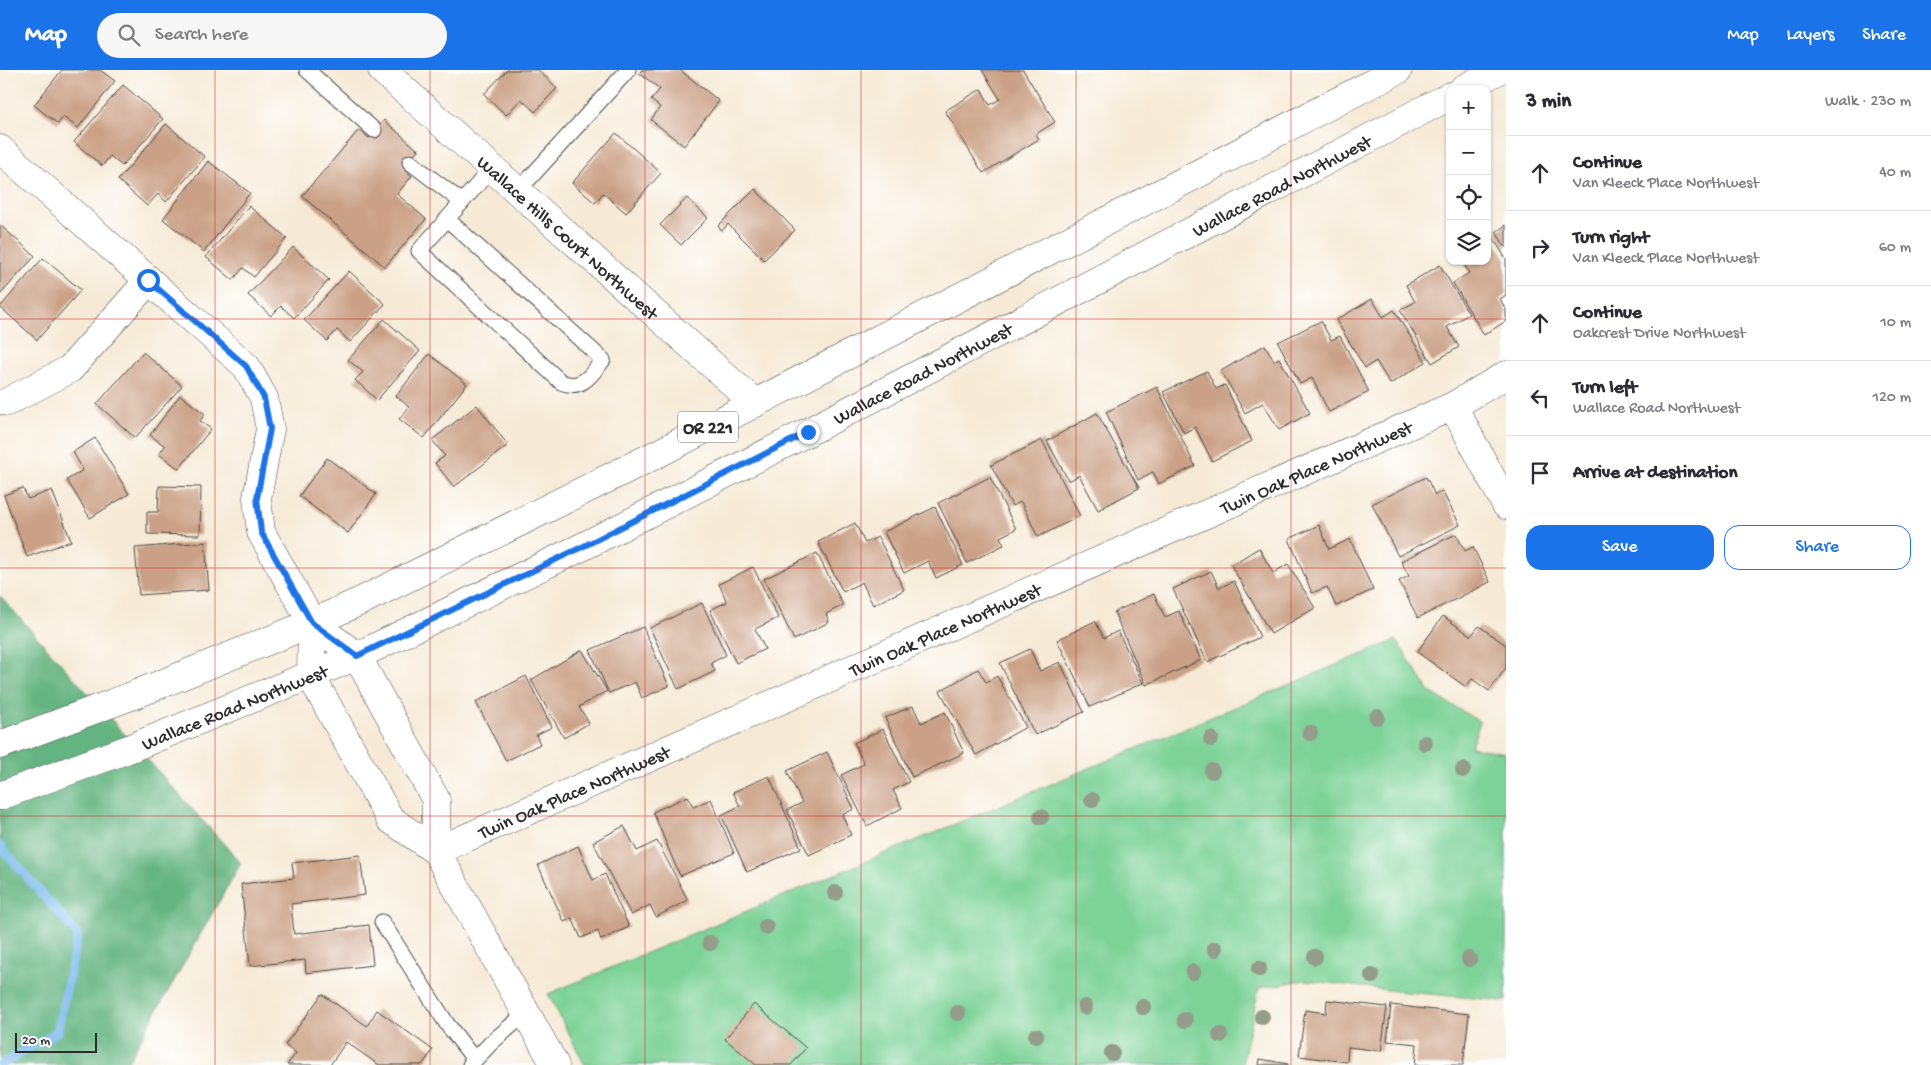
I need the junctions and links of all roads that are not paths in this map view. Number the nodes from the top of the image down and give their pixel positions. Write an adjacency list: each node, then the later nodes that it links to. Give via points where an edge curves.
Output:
1 (307, 70): 8 (lane)
2 (382, 70): 11 (street, Wallace Hills Court Northwest)
3 (628, 70): 12 (lane)
4 (1398, 70): 18 (street, OR 221)
5 (1499, 70): 6 (street)
6 (1471, 85)
7 (1446, 98): 22 (street, Wallace Road Northwest / OR 221, via 808,432)
8 (374, 130)
9 (0, 149): 15 (street)
10 (410, 162): 13 (lane)
11 (492, 168): 12 (street, Wallace Hills Court Northwest); 13 (lane)
12 (518, 191): 18 (street, Wallace Hills Court Northwest)
13 (462, 202): 14 (lane)
14 (447, 219): 14 (lane, via 419,251 561,382 570,385 587,381 603,360)
15 (148, 280): 17 (street, via 70,369); 21 (street, via 246,366 264,398 270,429 257,498 261,532)
16 (1506, 375): 19 (street, Twin Oak Place Northwest)
17 (6, 402)
18 (755, 403): 21 (street, OR 221, via 364,600)
19 (1452, 406): 20 (street); 26 (street, Twin Oak Place Northwest)
20 (1506, 506)
21 (312, 623): 22 (street); 23 (street); 24 (street, OR 221)
22 (357, 656): 23 (street, Wallace Road Northwest / OR 221); 26 (street, via 436,800)
23 (311, 676): 25 (street, Wallace Road Northwest / OR 221); 26 (street, via 390,819)
24 (0, 745)
25 (0, 796)
26 (436, 851): 28 (street)
27 (382, 922): 29 (lane)
28 (526, 1013): 29 (lane); 30 (street)
29 (472, 1062)
30 (555, 1065)

